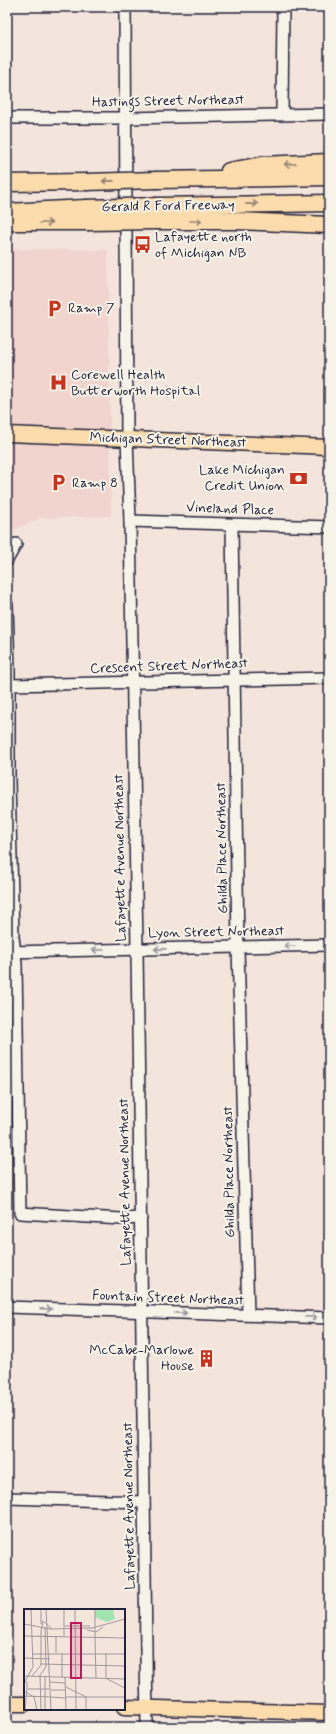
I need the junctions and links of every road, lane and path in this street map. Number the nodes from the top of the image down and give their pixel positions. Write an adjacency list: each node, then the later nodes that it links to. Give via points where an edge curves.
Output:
1 (124, 7): 6 (street, Lafayette Avenue Northeast)
2 (283, 7): 3 (street)
3 (282, 114): 4 (street, Hastings Street Northeast); 6 (street, Hastings Street Northeast)
4 (329, 114)
5 (7, 118): 6 (street, Hastings Street Northeast)
6 (126, 118): 18 (street, Lafayette Avenue Northeast)
7 (329, 162): 9 (highway, one-way to 9, via 262,165)
8 (329, 177): 9 (highway, Gerald R Ford Freeway)
9 (191, 179): 10 (highway, Gerald R Ford Freeway, one-way to 10, bridge)
10 (7, 183)
11 (329, 203): 13 (highway, Gerald R Ford Freeway, one-way to 11)
12 (7, 212): 14 (highway, Gerald R Ford Freeway)
13 (157, 213): 14 (highway, Gerald R Ford Freeway, bridge); 16 (highway, one-way to 16, via 236,221)
14 (86, 215): 15 (highway, one-way to 14)
15 (7, 222)
16 (329, 225)
17 (7, 434): 18 (main road, Michigan Street Northeast)
18 (127, 438): 19 (main road, Michigan Street Northeast); 20 (street, Lafayette Avenue Northeast)
19 (329, 447)
20 (130, 521): 21 (street, Vineland Place); 28 (street, Lafayette Avenue Northeast)
21 (232, 525): 22 (street, Vineland Place); 27 (street, Ghilda Place Northeast)
22 (329, 527)
23 (16, 544): 24 (street)
24 (7, 560)
25 (7, 605): 29 (street)
26 (329, 678): 27 (street, Crescent Street Northeast)
27 (235, 679): 28 (street, Crescent Street Northeast); 31 (street, Ghilda Place Northeast)
28 (131, 683): 29 (street, Crescent Street Northeast); 32 (street, Lafayette Avenue Northeast)
29 (9, 685): 33 (street)
30 (329, 945): 31 (street, Lyon Street Northeast, one-way to 31)
31 (238, 948): 32 (street, Lyon Street Northeast, one-way to 32); 37 (street, Ghilda Place Northeast)
32 (137, 949): 33 (street, Lyon Street Northeast, one-way to 33); 34 (street, Lafayette Avenue Northeast)
33 (11, 952): 34 (street, via 16,964 20,1213)
34 (141, 1218): 36 (street, Lafayette Avenue Northeast)
35 (7, 1307): 36 (street, Fountain Street Northeast, one-way to 36)
36 (142, 1312): 37 (street, Fountain Street Northeast, one-way to 37); 40 (street, Lafayette Avenue Northeast)
37 (248, 1315): 38 (street, Fountain Street Northeast, one-way to 38)
38 (329, 1318)
39 (7, 1498): 40 (street)
40 (144, 1502): 44 (street, Lafayette Avenue Northeast)
41 (7, 1704): 42 (main road)
42 (24, 1704)
43 (125, 1707): 44 (main road)
44 (147, 1708): 45 (main road); 46 (street, Lafayette Avenue Northeast)
45 (329, 1713)
46 (147, 1727)

